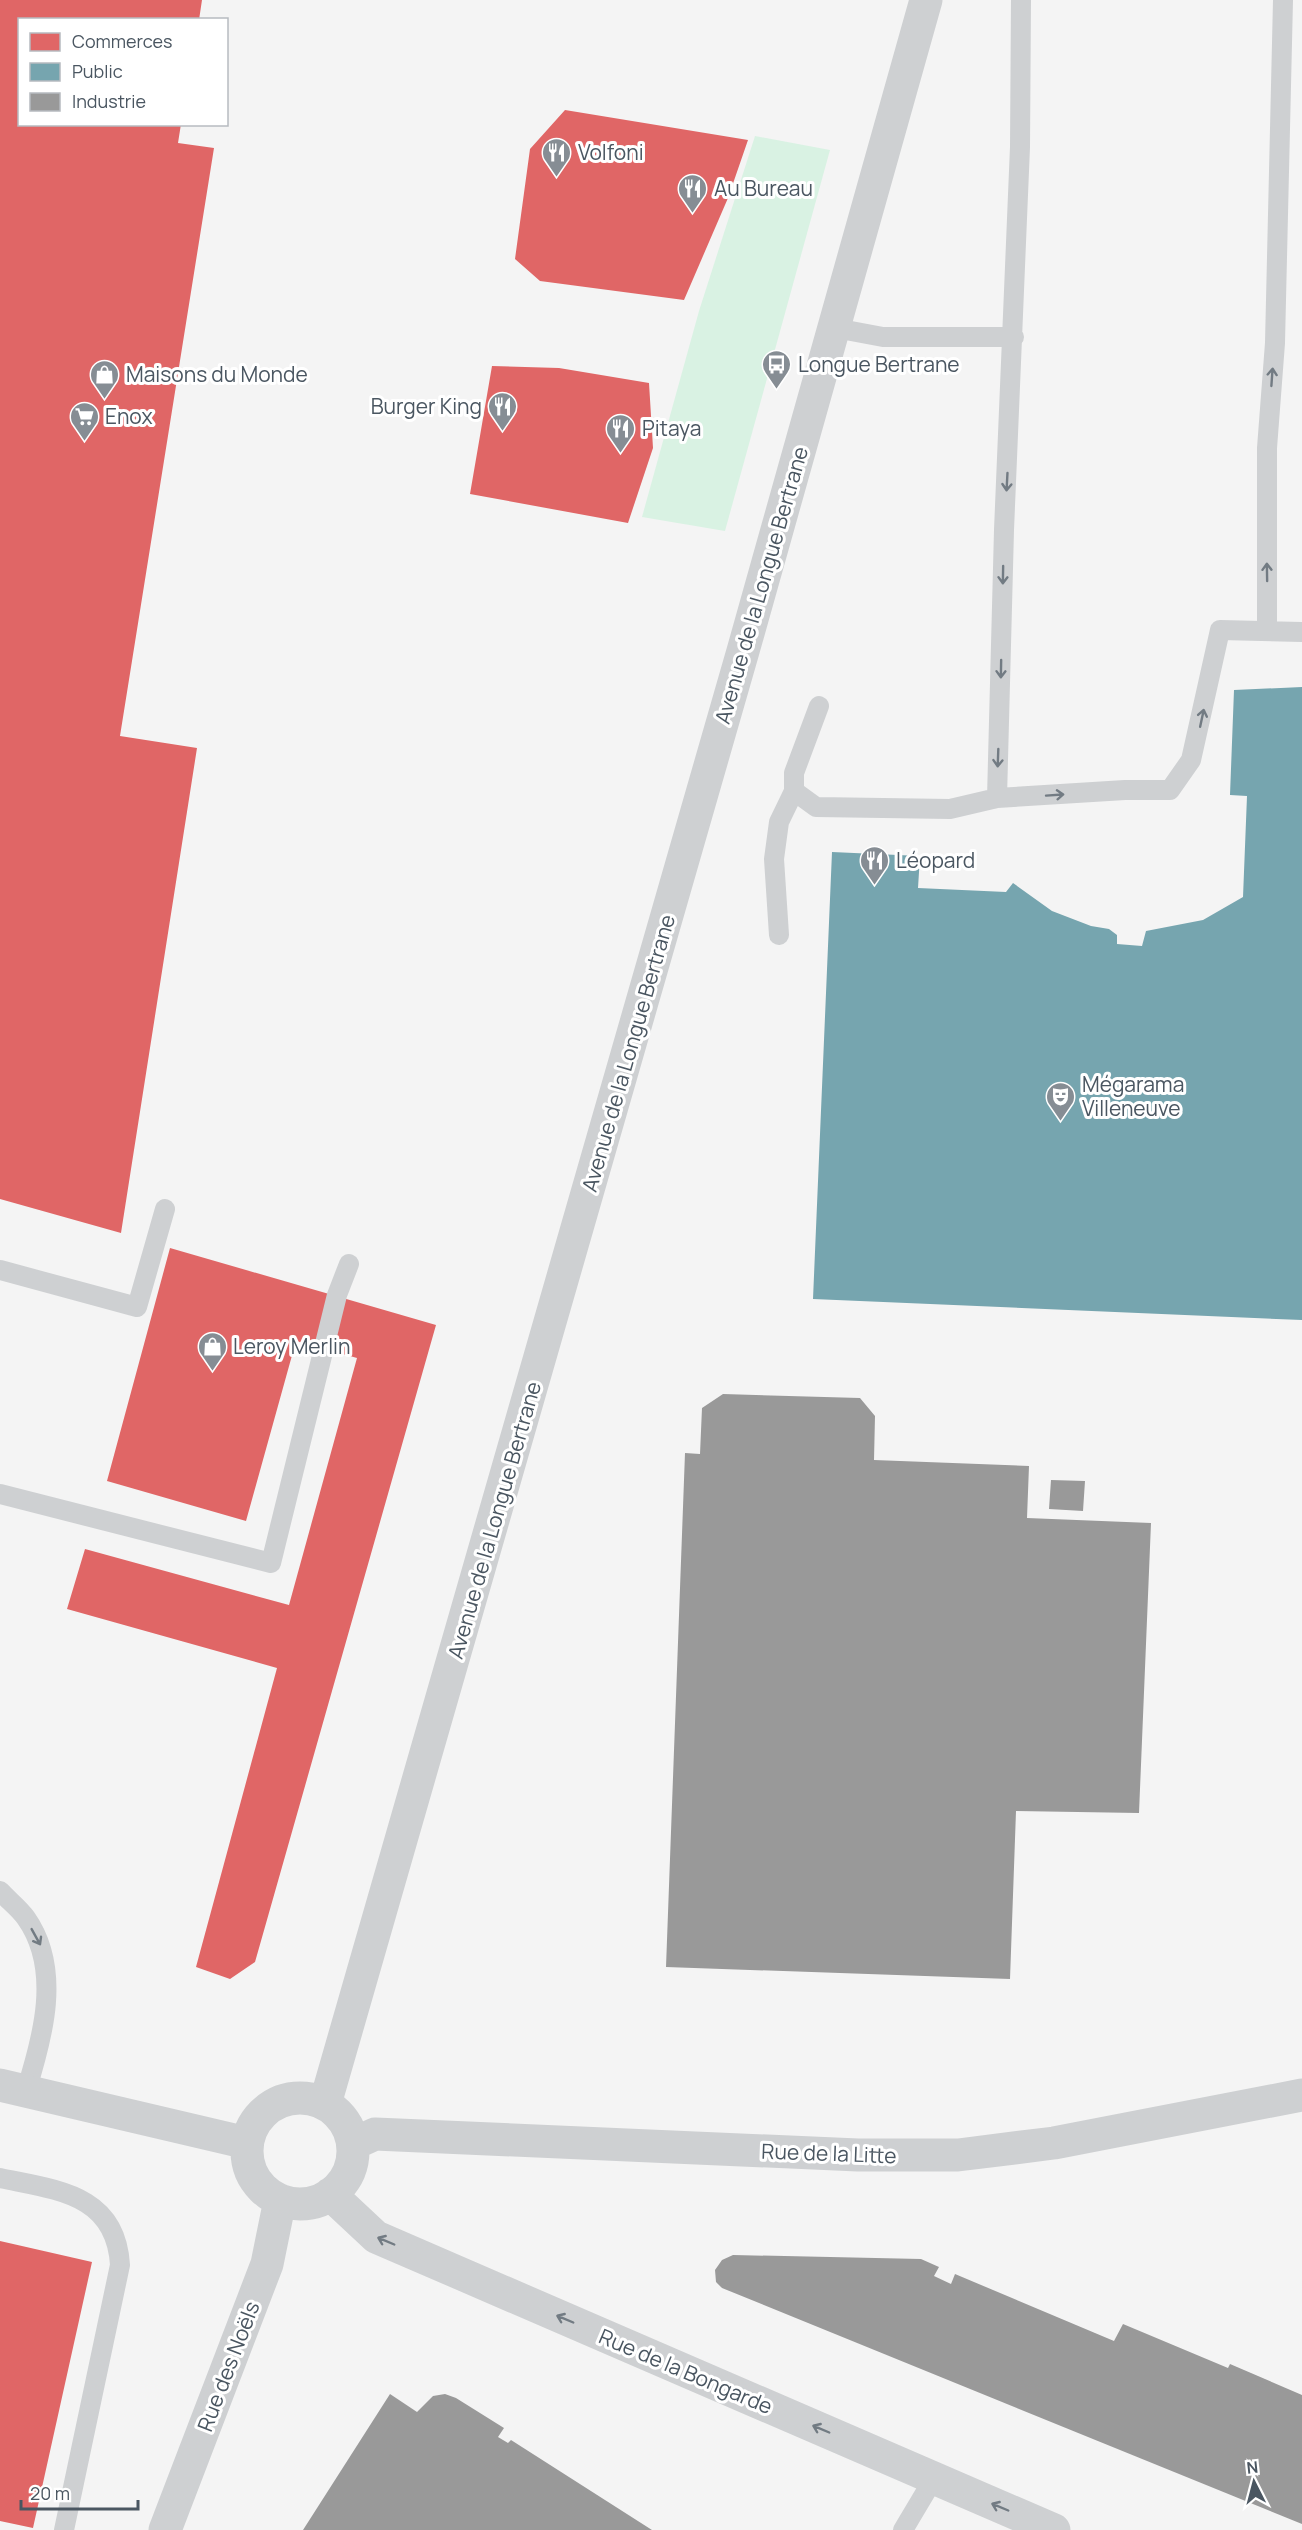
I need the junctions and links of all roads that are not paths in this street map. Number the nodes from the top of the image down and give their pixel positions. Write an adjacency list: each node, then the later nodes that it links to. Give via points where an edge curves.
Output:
1 (926, 0): 4 (street, Avenue de la Longue Bertrane)
2 (1021, 0): 5 (lane)
3 (1283, 0): 6 (lane, one-way to 3, via 1267,447 1275,343)
4 (835, 328): 5 (lane, via 883,337); 19 (street, Avenue de la Longue Bertrane)
5 (1014, 337): 10 (lane, one-way to 10)
6 (1268, 630): 7 (lane); 10 (lane, one-way to 6, via 1125,789 1170,790 1191,760 1220,630)
7 (1302, 632)
8 (819, 706): 9 (lane, via 794,773)
9 (794, 791): 10 (lane, via 816,807 950,809); 11 (lane, via 779,822 774,859)
10 (997, 798)
11 (779, 935)
12 (165, 1209): 14 (lane, via 137,1307)
13 (349, 1264): 15 (lane, via 337,1295 271,1563)
14 (0, 1270)
15 (0, 1494)
16 (0, 1891): 17 (lane, one-way to 17, via 26,1917 41,1946 47,1973 37,2056)
17 (13, 2088): 20 (street)
18 (1302, 2095): 21 (street, Rue de la Litte, via 1054,2143 958,2155 858,2155 375,2134)
19 (325, 2104): 20 (street, via 292,2098 276,2103 262,2113); 21 (street, via 343,2121)
20 (247, 2143): 24 (street, via 254,2177 265,2191)
21 (353, 2144): 23 (street, via 349,2172)
22 (0, 2178): 26 (lane, via 80,2198 112,2228 119,2244 120,2265)
23 (330, 2194): 24 (street, via 314,2202); 25 (street, Rue de la Bongarde, one-way to 23, via 376,2237)
24 (280, 2200): 27 (street, Rue des Noëls, via 267,2264)
25 (934, 2478): 28 (lane); 29 (street, Rue de la Bongarde, one-way to 25)
26 (64, 2530)
27 (165, 2530)
28 (903, 2530)
29 (1054, 2530)

